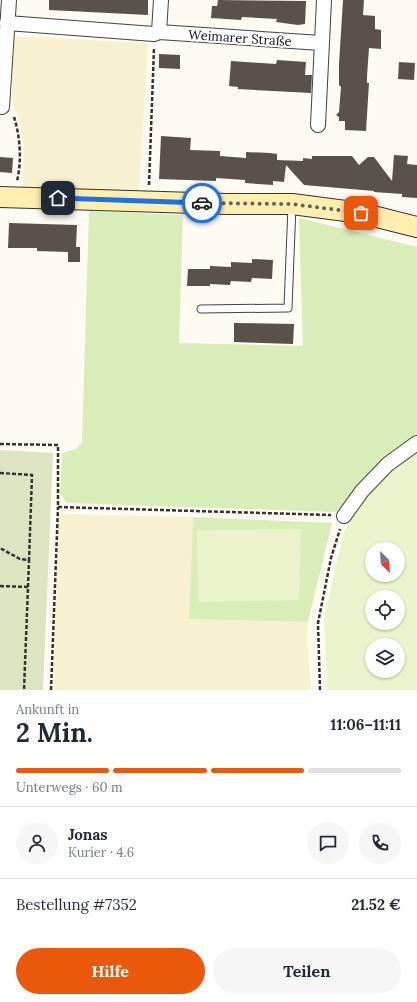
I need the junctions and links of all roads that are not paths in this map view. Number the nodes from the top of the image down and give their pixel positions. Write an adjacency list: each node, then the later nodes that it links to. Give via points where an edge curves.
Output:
1 (9, 0): 4 (street)
2 (161, 0): 5 (street)
3 (324, 0): 6 (street)
4 (7, 23): 5 (street, Weimarer Straße); 7 (street)
5 (156, 33): 6 (street, Weimarer Straße)
6 (321, 43): 8 (street)
7 (2, 107)
8 (318, 125)
9 (7, 197): 10 (street)
10 (292, 204): 11 (street, via 361,213); 12 (lane, via 288,308)
11 (417, 227)
12 (201, 308)
13 (417, 443): 14 (street, via 388,464 362,491)
14 (344, 516)

